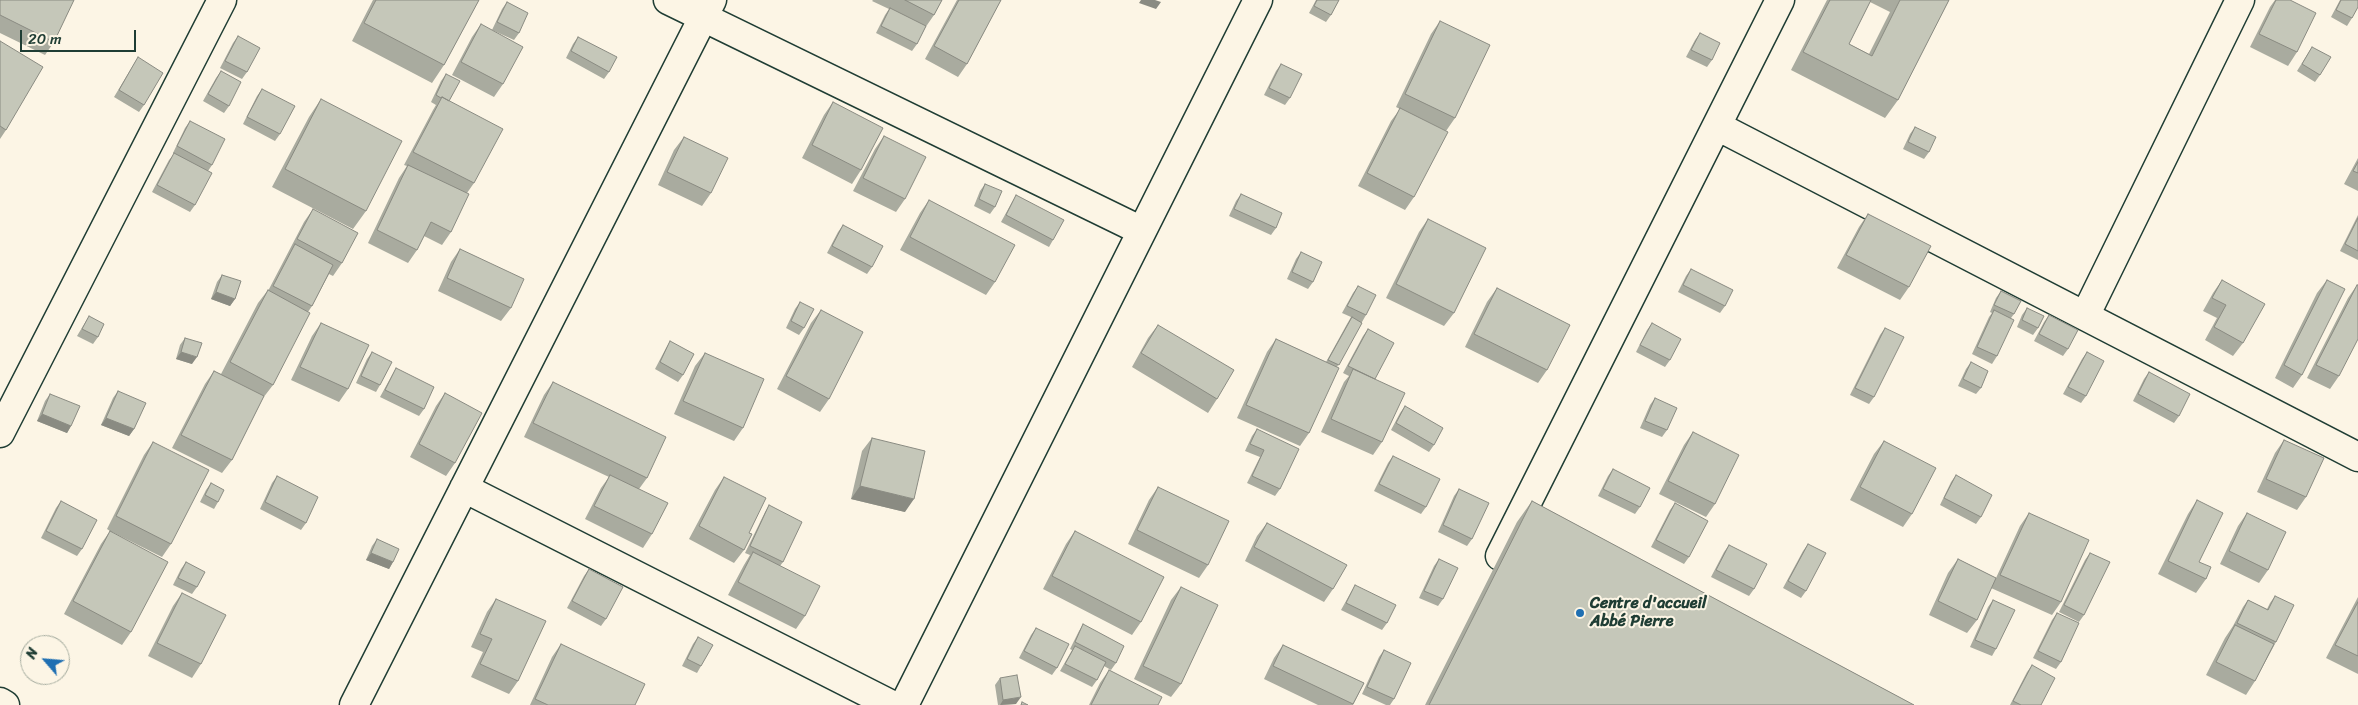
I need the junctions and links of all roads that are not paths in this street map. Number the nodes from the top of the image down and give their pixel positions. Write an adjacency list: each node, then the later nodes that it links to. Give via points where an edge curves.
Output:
1 (222, 0): 10 (street)
2 (668, 0): 6 (street)
3 (1258, 0): 8 (street)
4 (1780, 0): 7 (street)
5 (2240, 0): 9 (street)
6 (707, 8): 8 (street); 12 (street)
7 (1717, 126): 9 (street); 13 (street, via 1526,527)
8 (1142, 231): 18 (street)
9 (2085, 316): 11 (street)
10 (0, 433)
11 (2358, 457)
12 (464, 488): 16 (street); 17 (street)
13 (1491, 574)
14 (0, 702): 15 (street)
15 (5, 705)
16 (354, 705)
17 (892, 705)
18 (904, 705)

